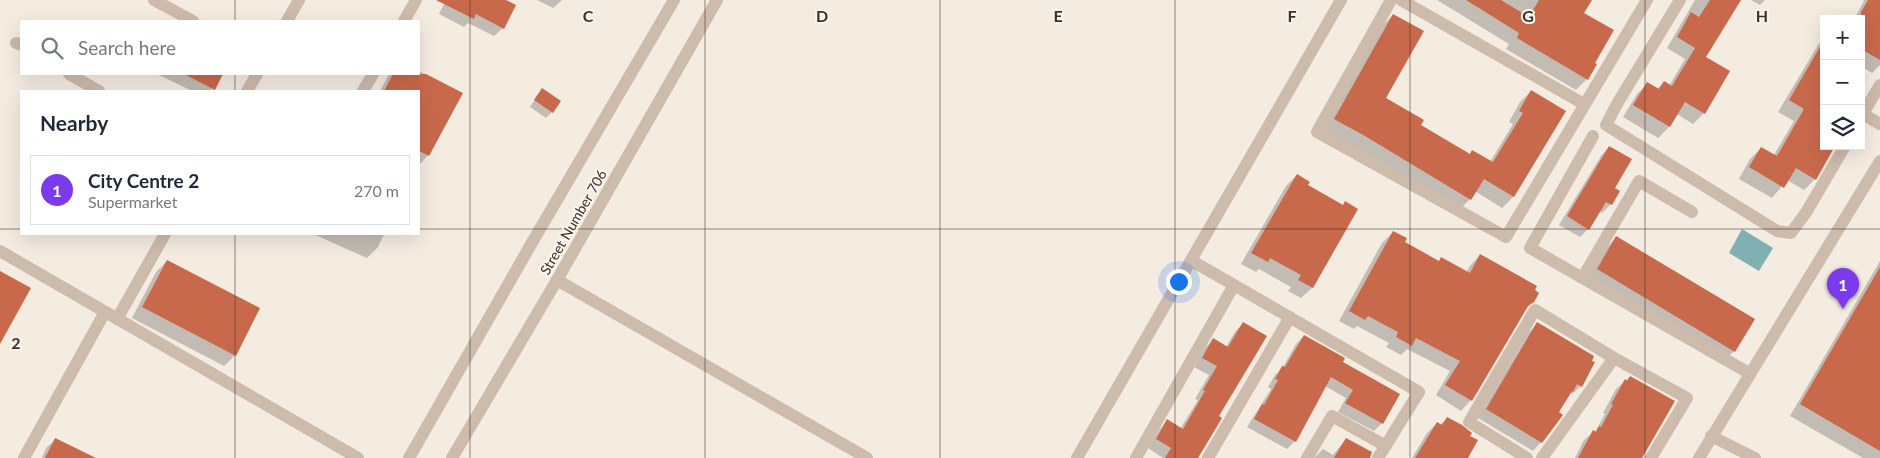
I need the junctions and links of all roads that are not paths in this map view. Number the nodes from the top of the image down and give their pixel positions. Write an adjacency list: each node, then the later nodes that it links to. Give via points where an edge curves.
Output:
1 (154, 0): 11 (street)
2 (299, 0): 12 (street)
3 (416, 0): 13 (street)
4 (674, 0): 43 (street)
5 (717, 0): 33 (street, Street Number 706)
6 (1341, 0): 31 (street)
7 (1391, 0): 21 (street, via 1317,132 1506,237)
8 (1401, 0): 21 (street)
9 (1647, 0): 21 (street)
10 (1680, 0): 26 (street, via 1606,125 1777,231 1791,233)
11 (191, 20)
12 (288, 20)
13 (405, 20)
14 (71, 75): 17 (street)
15 (256, 75): 18 (street)
16 (372, 75): 19 (street)
17 (97, 90)
18 (248, 90)
19 (364, 90)
20 (1878, 93): 22 (street)
21 (1584, 104)
22 (1865, 112)
23 (1865, 117): 24 (street)
24 (1880, 124)
25 (1593, 136): 32 (street, via 1530,248)
26 (1843, 150)
27 (1880, 161): 38 (street)
28 (1692, 212): 32 (street, via 1639,180)
29 (164, 235): 35 (street)
30 (0, 251): 35 (street)
31 (1192, 261): 34 (street); 46 (street)
32 (1583, 277): 38 (street)
33 (557, 280): 44 (street, Street Number 706); 45 (street)
34 (1234, 285): 36 (street); 47 (street)
35 (111, 316): 41 (street); 42 (street)
36 (1290, 317): 40 (street, via 1419,392); 48 (street)
37 (1614, 358): 51 (street, via 1535,310 1469,422); 52 (street); 53 (street, via 1687,398)
38 (1749, 373): 39 (street)
39 (1711, 436): 54 (street); 55 (street)
40 (1386, 446): 49 (street, via 1332,416); 50 (street)
41 (24, 458)
42 (358, 458)
43 (409, 458)
44 (452, 458)
45 (867, 458)
46 (1077, 458)
47 (1136, 458)
48 (1208, 458)
49 (1307, 458)
50 (1378, 458)
51 (1527, 458)
52 (1542, 458)
53 (1652, 458)
54 (1699, 458)
55 (1755, 458)

